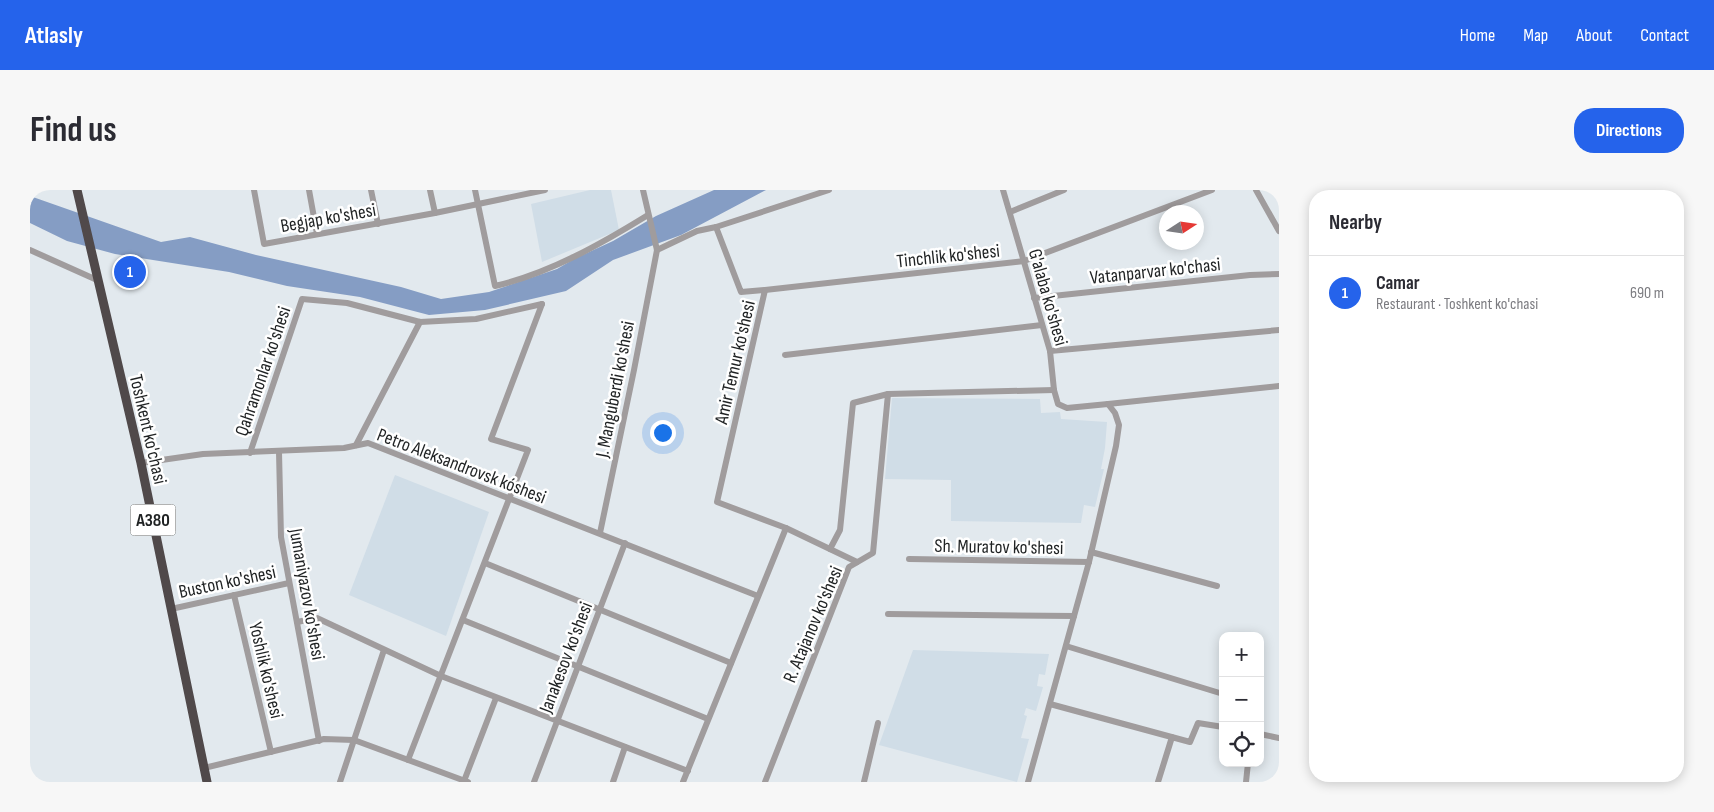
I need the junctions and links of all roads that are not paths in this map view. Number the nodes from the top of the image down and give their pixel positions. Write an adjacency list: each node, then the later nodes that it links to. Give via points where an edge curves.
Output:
1 (77, 190): 27 (highway, Toshkent ko'chasi / A380)
2 (254, 190): 22 (street, Begjap ko'shesi, via 264,244)
3 (309, 190): 22 (street)
4 (371, 190): 19 (street)
5 (430, 190): 17 (street)
6 (475, 190): 15 (street)
7 (545, 190): 14 (street, Begjap ko'shesi)
8 (643, 190): 18 (street)
9 (829, 190): 20 (street)
10 (1003, 190): 16 (street, G'alaba ko'shesi)
11 (1064, 190): 16 (street)
12 (1212, 190): 25 (street, Tinchlik ko'shesi)
13 (1256, 190): 21 (street)
14 (534, 191): 15 (street, Begjap ko'shesi)
15 (478, 204): 17 (street, Begjap ko'shesi); 18 (street, via 495,286 550,268)
16 (1010, 212): 25 (street, G'alaba ko'shesi)
17 (435, 213): 19 (street, Begjap ko'shesi)
18 (649, 217): 23 (street)
19 (378, 224): 22 (street, Begjap ko'shesi)
20 (716, 227): 23 (street, via 697,231); 28 (street, Amir Temur ko'shesi, via 741,292)
21 (1279, 231)
22 (317, 234)
23 (656, 248): 45 (street, J. Manguberdi ko'shesi)
24 (30, 250): 27 (street)
25 (1024, 261): 28 (street, Tinchlik ko'shesi); 29 (street, G'alaba ko'shesi)
26 (1279, 274): 29 (street, Vatanparvar ko'chasi)
27 (97, 280): 42 (highway, Toshkent ko'chasi / A380)
28 (765, 290): 44 (street, Amir Temur ko'shesi, via 717,502)
29 (1034, 298): 31 (street, G'alaba ko'shesi)
30 (420, 322): 39 (street); 41 (street, Qahramonlar ko'shesi, via 347,303 302,299); 43 (street, via 476,319 542,304 491,440 528,450)
31 (1042, 325): 33 (street, G'alaba ko'shesi); 34 (street)
32 (1279, 330): 33 (street)
33 (1050, 351): 36 (street, G'alaba ko'shesi)
34 (785, 355)
35 (1279, 386): 38 (street)
36 (1054, 390): 37 (street); 38 (street, G'alaba ko'shesi, via 1058,404 1067,408)
37 (888, 394): 47 (street, via 853,403 840,530); 50 (street, R. Atajanov ko'shesi, via 873,554)
38 (1108, 404): 48 (street, via 1119,425)
39 (356, 445): 40 (street, Petro Aleksandrovsk kóshesi); 43 (street, Petro Aleksandrovsk kóshesi, via 368,443)
40 (279, 452): 41 (street, Petro Aleksandrovsk kóshesi); 53 (street, Jumaniyazov ko'shesi, via 281,537)
41 (250, 453): 42 (street, Petro Aleksandrovsk kóshesi, via 203,454)
42 (142, 462): 57 (highway, Toshkent ko'chasi / A380)
43 (510, 498): 45 (street, Petro Aleksandrovsk kóshesi); 52 (street)
44 (786, 528): 47 (street); 56 (street)
45 (600, 533): 46 (street, Petro Aleksandrovsk kóshesi)
46 (625, 543): 56 (street, Petro Aleksandrovsk kóshesi); 58 (street, Janakesov ko'shesi)
47 (830, 549): 50 (street)
48 (1091, 552): 51 (street); 54 (street)
49 (909, 559): 51 (street, Sh. Muratov ko'shesi)
50 (858, 562): 92 (street, R. Atajanov ko'shesi, via 849,567)
51 (1089, 562): 60 (street)
52 (485, 563): 58 (street); 61 (street)
53 (290, 583): 55 (street, Buston ko'shesi); 62 (street, Jumaniyazov ko'shesi)
54 (1217, 586)
55 (234, 595): 57 (street, Buston ko'shesi); 81 (street, Yoshlik ko'shesi)
56 (758, 596): 65 (street)
57 (171, 608): 84 (highway, Toshkent ko'chasi / A380)
58 (600, 610): 65 (street); 66 (street, Janakesov ko'shesi)
59 (888, 614): 60 (street)
60 (1074, 616): 63 (street)
61 (463, 620): 66 (street); 67 (street)
62 (297, 622): 64 (street, via 317,618); 78 (street, Jumaniyazov ko'shesi)
63 (1066, 646): 68 (street); 70 (street)
64 (384, 650): 67 (street); 79 (street)
65 (731, 663): 71 (street)
66 (578, 666): 71 (street); 72 (street, Janakesov ko'shesi)
67 (441, 676): 69 (street); 82 (street)
68 (1219, 693)
69 (496, 698): 72 (street); 86 (street)
70 (1050, 704): 76 (street); 94 (street)
71 (708, 719): 85 (street)
72 (557, 721): 80 (street); 89 (street, Janakesov ko'shesi)
73 (878, 723): 93 (street)
74 (1219, 727): 76 (street, via 1198,723 1190,742)
75 (1264, 735): 77 (street)
76 (1172, 737): 95 (street)
77 (1279, 738)
78 (319, 740): 79 (street); 81 (street)
79 (354, 740): 82 (street); 88 (street)
80 (625, 747): 85 (street); 90 (street)
81 (271, 752): 84 (street)
82 (408, 760): 86 (street)
83 (1248, 767): 96 (street)
84 (204, 768): 87 (highway, Toshkent ko'chasi / A380)
85 (688, 771): 91 (street)
86 (466, 781)
87 (207, 782)
88 (340, 782)
89 (534, 782)
90 (612, 782)
91 (683, 782)
92 (765, 782)
93 (864, 782)
94 (1028, 782)
95 (1158, 782)
96 (1246, 782)

